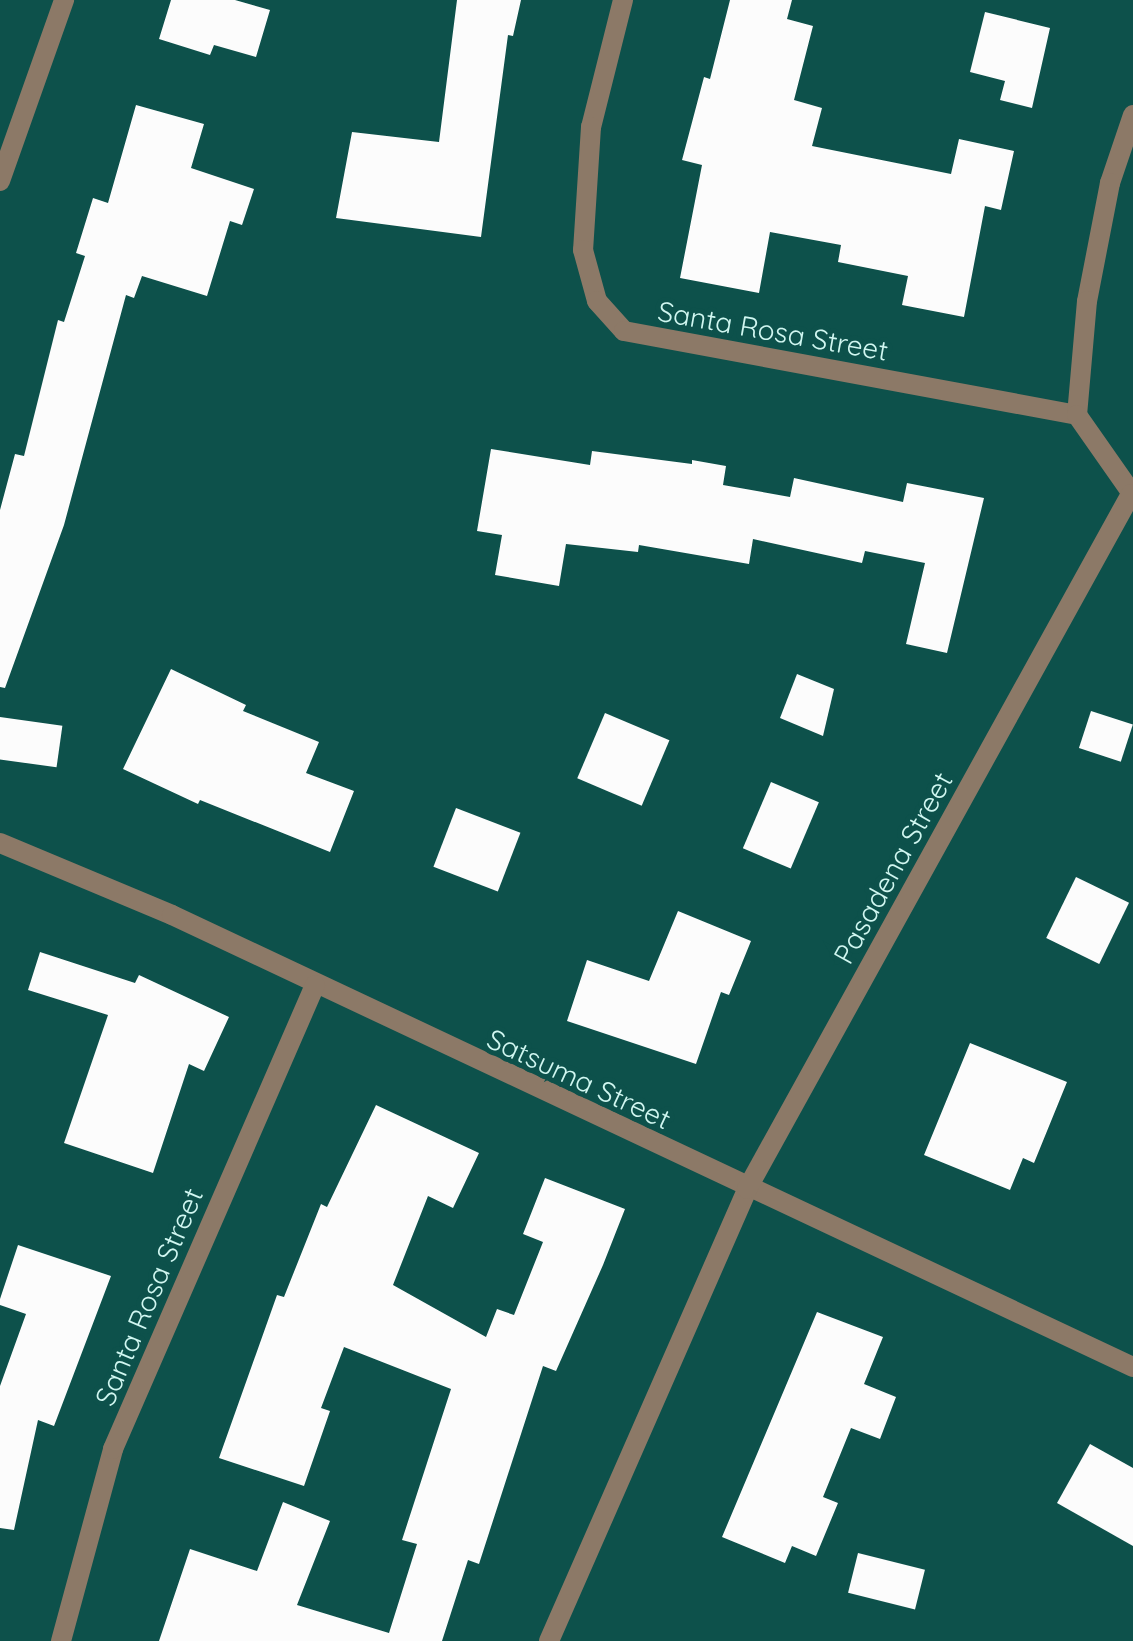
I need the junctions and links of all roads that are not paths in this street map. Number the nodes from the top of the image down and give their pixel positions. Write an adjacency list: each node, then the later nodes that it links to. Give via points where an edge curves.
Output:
1 (64, 0): 4 (street)
2 (623, 0): 5 (street, Santa Rosa Street, via 591,128 583,250 597,301 624,331)
3 (1133, 115): 5 (street, via 1110,183 1087,301)
4 (0, 182)
5 (1076, 415): 6 (street, Pasadena Street)
6 (1132, 494): 9 (street, Pasadena Street)
7 (0, 843): 8 (street, Satsuma Street)
8 (315, 985): 9 (street, Satsuma Street); 11 (street, Santa Rosa Street, via 113,1449)
9 (748, 1189): 10 (street, Satsuma Street); 12 (street, Pasadena Street)
10 (1133, 1368)
11 (62, 1641)
12 (549, 1641)

